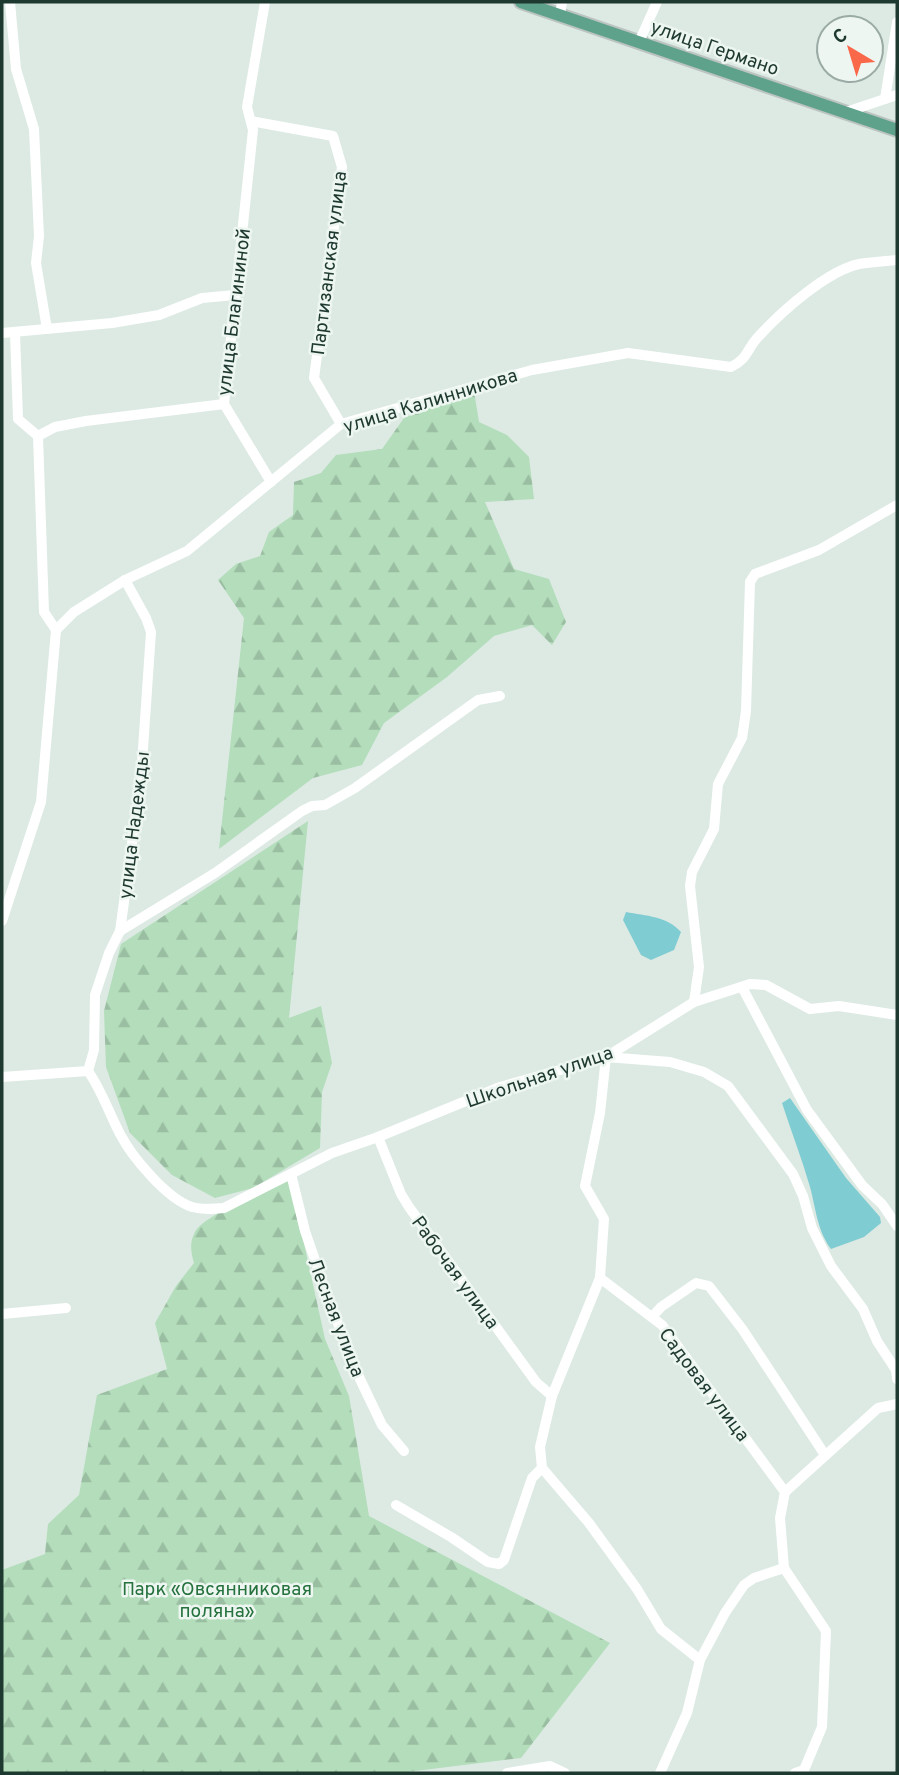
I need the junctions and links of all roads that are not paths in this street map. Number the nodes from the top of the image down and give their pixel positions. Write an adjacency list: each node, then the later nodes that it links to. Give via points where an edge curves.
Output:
1 (9, 2): 15 (street, via 16,69 34,129 36,263)
2 (265, 2): 11 (street, улица Благининой, via 247,107)
3 (521, 2): 5 (main road, улица Германо)
4 (657, 2): 7 (street)
5 (561, 8): 7 (main road, улица Германо)
6 (897, 22): 9 (street)
7 (639, 42): 10 (main road, улица Германо)
8 (897, 95): 9 (street)
9 (885, 99): 10 (street)
10 (846, 112): 12 (main road, улица Германо)
11 (251, 121): 14 (street, улица Благининой); 19 (street, Партизанская улица, via 333,136 342,167 314,378)
12 (897, 130)
13 (897, 260): 19 (street, улица Калинникова, via 859,264 833,274 757,337 742,362 731,367 628,353 532,370)
14 (235, 295): 15 (street, via 202,298 159,315); 18 (street, улица Благининой)
15 (47, 329): 17 (street)
16 (2, 333): 17 (street)
17 (15, 333): 20 (street, via 18,419)
18 (224, 404): 20 (street, улица Благининой, via 86,421 55,427); 21 (street)
19 (341, 424): 21 (street, улица Калинникова)
20 (38, 436): 24 (street, via 44,612)
21 (271, 482): 23 (street, улица Калинникова, via 187,551)
22 (897, 505): 29 (street, via 819,550 755,574 750,582 741,737 718,783 714,829 691,879 699,967)
23 (125, 580): 24 (street, улица Калинникова, via 74,612); 27 (street, улица Надежды, via 151,632 141,778)
24 (56, 630): 26 (street, via 41,802)
25 (500, 696): 27 (street, via 478,700 355,788 326,805 302,811 215,873)
26 (2, 921)
27 (120, 931): 32 (street, улица Надежды, via 95,995 94,1050)
28 (743, 986): 29 (street, Школьная улица); 30 (street, via 766,985 810,1009 839,1006); 36 (street, via 807,1110)
29 (694, 1002): 31 (street, Школьная улица)
30 (897, 1015)
31 (606, 1058): 34 (street, Школьная улица, via 500,1087); 37 (street, via 584,1186 604,1219); 41 (street, via 670,1062 704,1072 728,1086 793,1174 831,1266 863,1309)
32 (88, 1071): 33 (street); 35 (street, Школьная улица, via 128,1146 157,1182 190,1206 224,1208)
33 (2, 1077)
34 (378, 1137): 35 (street, Школьная улица); 42 (street, Рабочая улица, via 409,1207 536,1382)
35 (291, 1174): 44 (street, Лесная улица, via 309,1242 359,1377 382,1425)
36 (897, 1226)
37 (600, 1278): 40 (street, Садовая улица); 42 (street)
38 (66, 1308): 39 (street)
39 (2, 1314)
40 (652, 1317): 45 (street, via 696,1283 709,1286); 47 (street, Садовая улица)
41 (897, 1379)
42 (552, 1396): 46 (street, via 540,1447)
43 (897, 1404): 45 (street, via 878,1408)
44 (404, 1451)
45 (825, 1455): 47 (street)
46 (542, 1468): 48 (street, via 532,1478 499,1564 488,1562); 50 (street, via 589,1523 661,1629)
47 (785, 1492): 49 (street, via 780,1518)
48 (396, 1505)
49 (784, 1568): 50 (street, via 744,1585); 51 (street, via 826,1631 822,1727)
50 (700, 1660): 54 (street, via 687,1713)
51 (803, 1772)
52 (507, 1773): 53 (street, via 550,1766)
53 (565, 1773)
54 (660, 1773)

